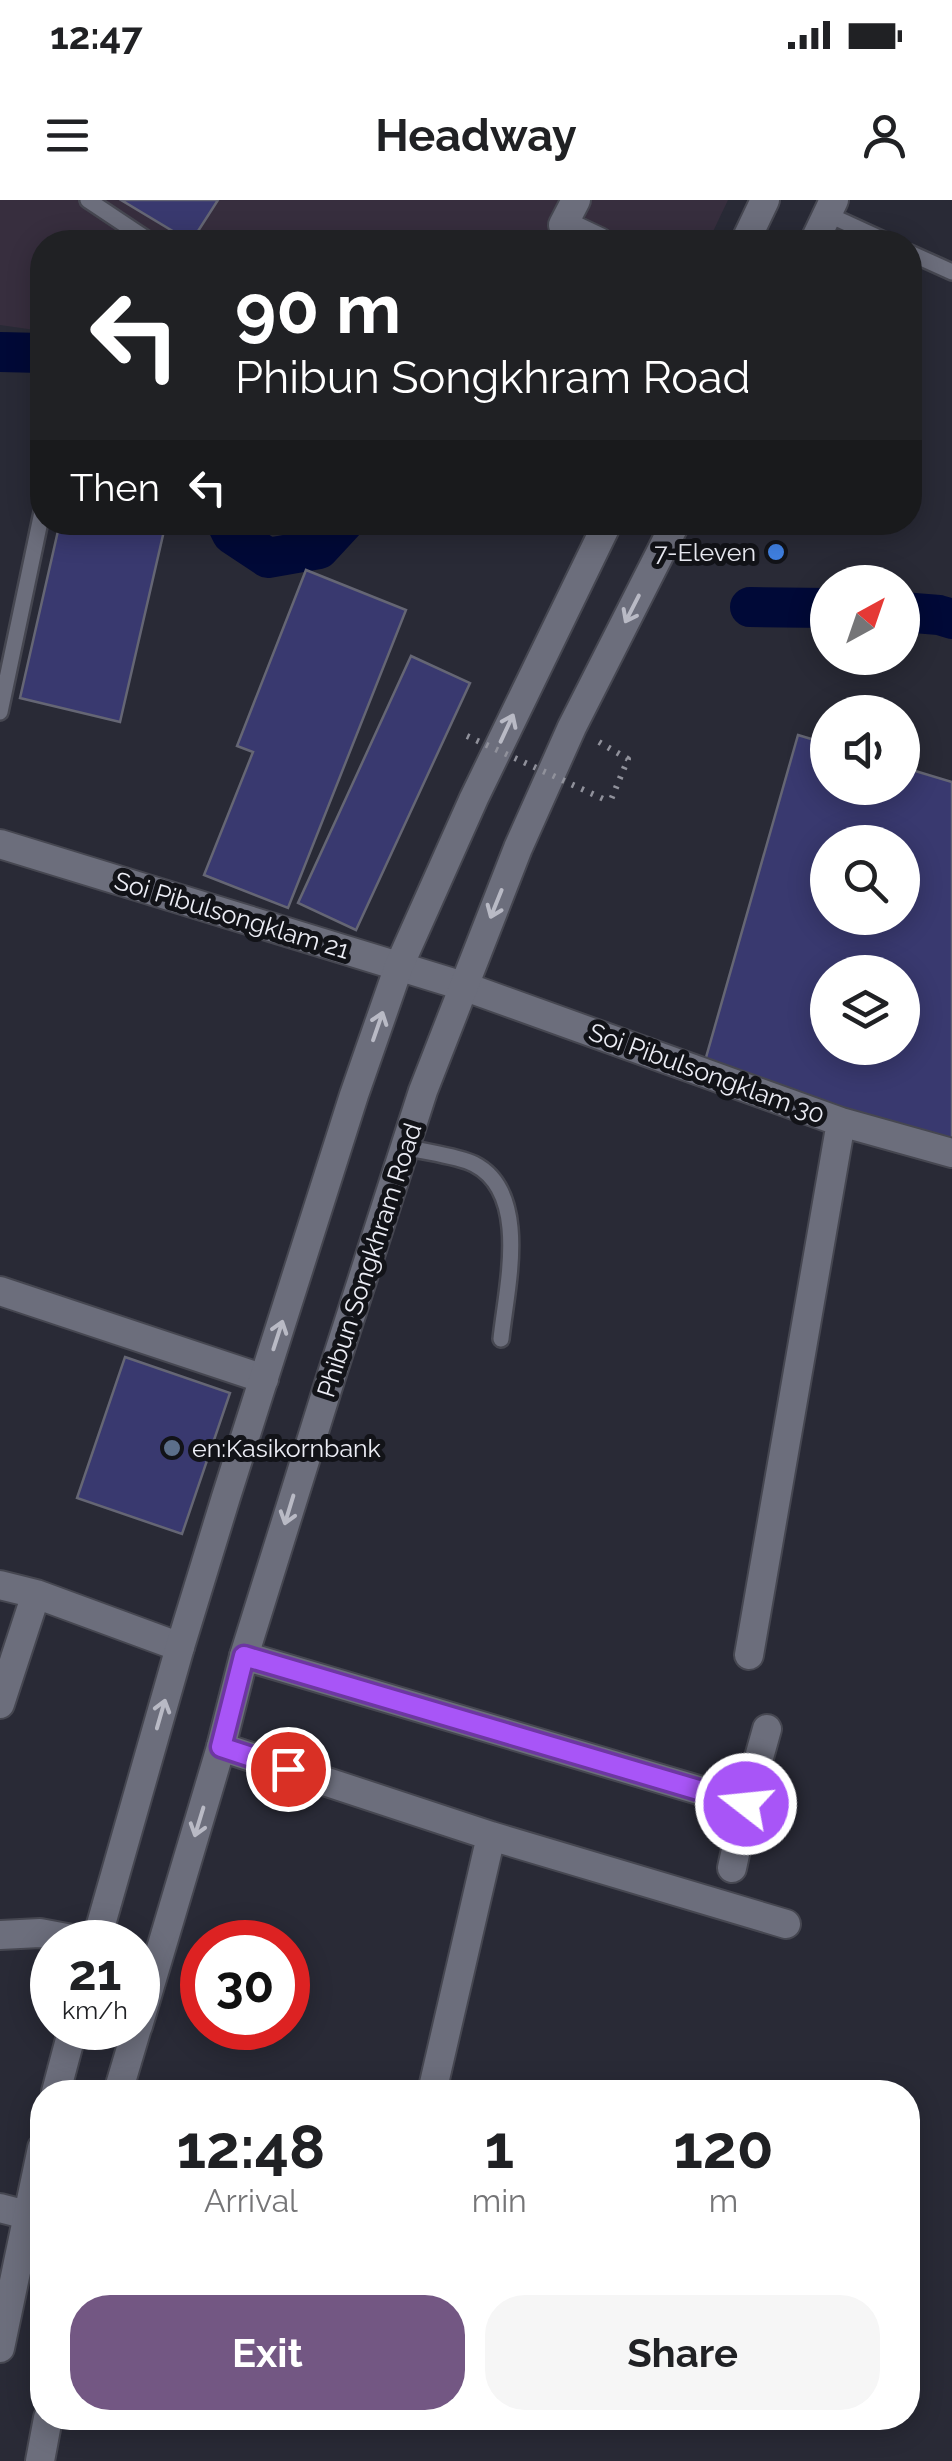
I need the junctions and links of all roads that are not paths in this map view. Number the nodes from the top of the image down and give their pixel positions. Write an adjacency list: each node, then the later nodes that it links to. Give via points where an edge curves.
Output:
1 (88, 200): 5 (lane)
2 (576, 200): 6 (street, via 563,225)
3 (765, 200): 7 (street)
4 (831, 207): 8 (street); 9 (lane)
5 (133, 230)
6 (574, 230)
7 (751, 230)
8 (820, 230)
9 (868, 230)
10 (922, 258): 11 (lane)
11 (952, 272)
12 (37, 535): 15 (lane)
13 (602, 535): 17 (street, one-way to 13)
14 (669, 535): 18 (street, Phibun Songkhram Road, one-way to 18, via 572,727)
15 (0, 712)
16 (0, 844): 17 (street, Soi Pibulsongklam 21)
17 (399, 966): 18 (street, Soi Pibulsongklam 21); 24 (street, one-way to 17)
18 (464, 986): 19 (street, Soi Pibulsongklam 30); 20 (street, Phibun Songkhram Road)
19 (841, 1122): 21 (street, Soi Pibulsongklam 30); 28 (street)
20 (405, 1147): 23 (lane, via 474,1164 495,1182 506,1204 512,1236); 29 (street, Phibun Songkhram Road, one-way to 29)
21 (952, 1153)
22 (0, 1291): 24 (street)
23 (501, 1340)
24 (264, 1379): 27 (street)
25 (0, 1584): 26 (street)
26 (36, 1594): 27 (street); 30 (street)
27 (180, 1647): 36 (street, one-way to 27)
28 (749, 1655)
29 (244, 1656): 32 (street, Phibun Songkhram Road); 33 (street)
30 (0, 1704)
31 (767, 1729): 33 (street)
32 (221, 1747): 34 (street); 40 (street, Phibun Songkhram Road, one-way to 40)
33 (746, 1804): 35 (street)
34 (491, 1836): 37 (street); 45 (street)
35 (732, 1868)
36 (102, 1920)
37 (786, 1924)
38 (30, 1933): 39 (street)
39 (0, 1934)
40 (160, 1950)
41 (67, 2050): 43 (street)
42 (130, 2050): 44 (street, Phibun Songkhram Road)
43 (59, 2080)
44 (122, 2080)
45 (435, 2080)
46 (30, 2174): 47 (street)
47 (13, 2212): 48 (street)
48 (0, 2348)
49 (47, 2430): 50 (street)
50 (44, 2460)

